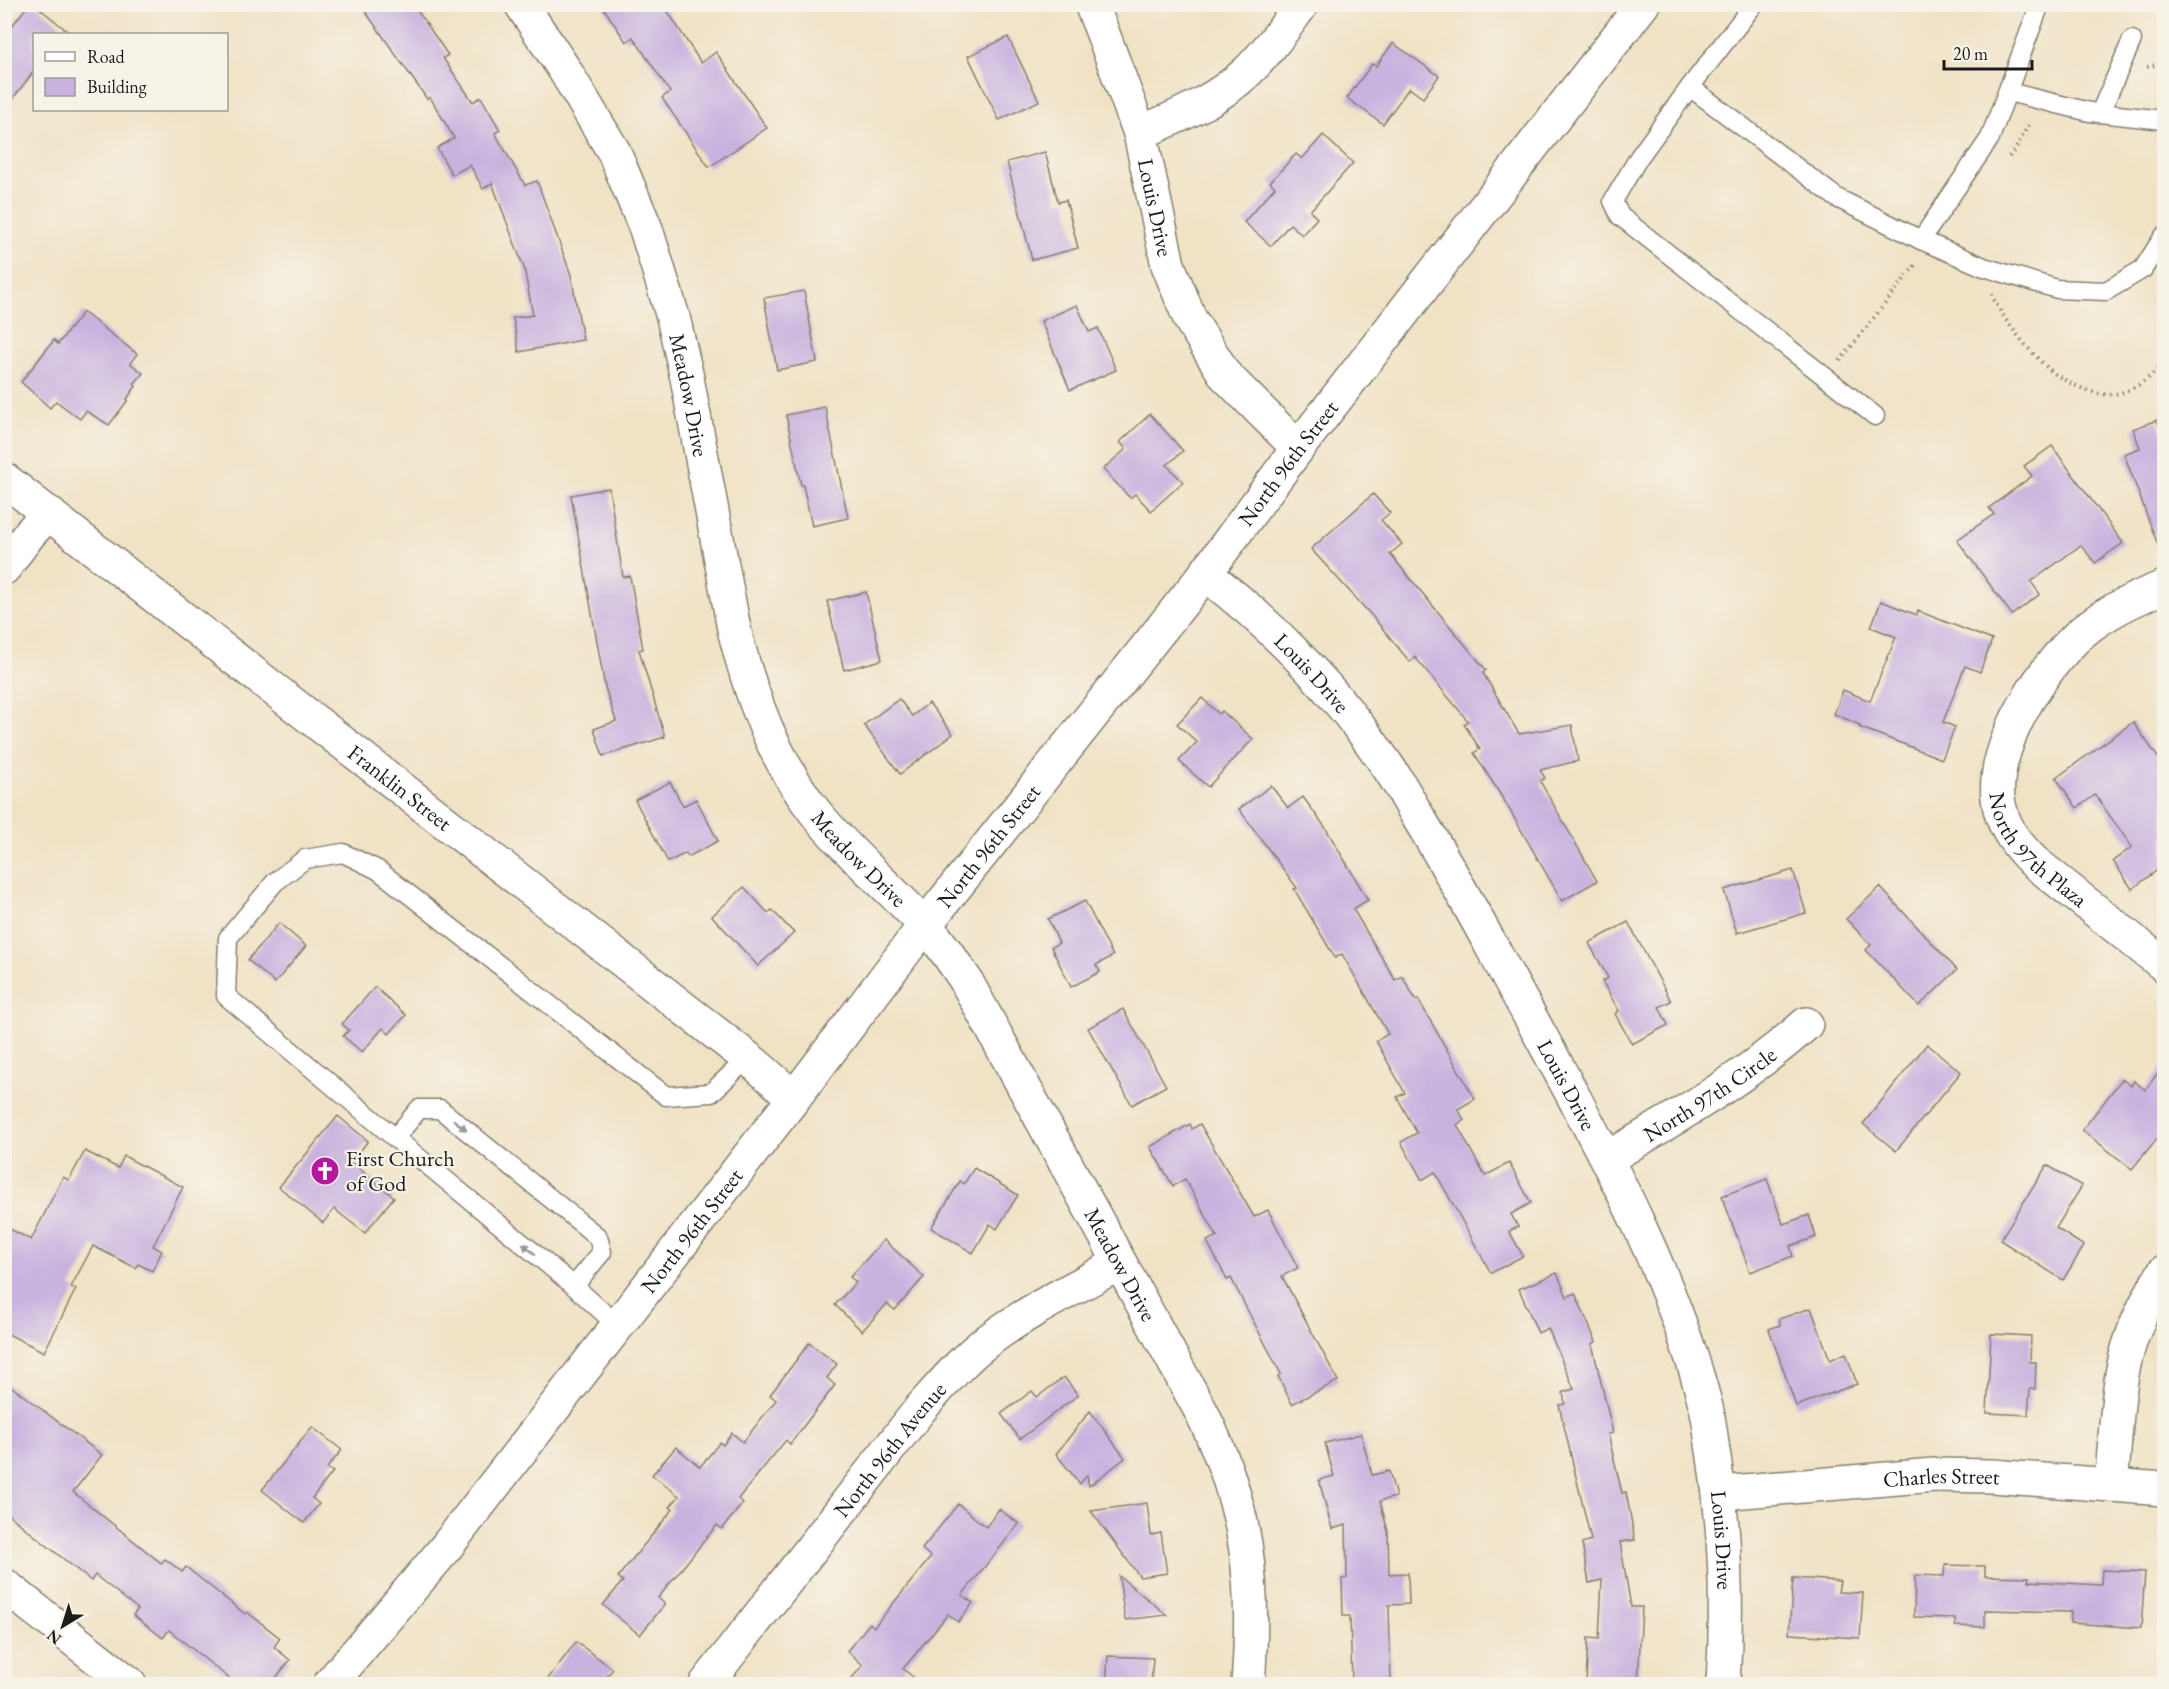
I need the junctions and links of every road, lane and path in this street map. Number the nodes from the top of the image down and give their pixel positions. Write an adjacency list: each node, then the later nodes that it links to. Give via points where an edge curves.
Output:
1 (521, 4): 25 (street, Meadow Drive, via 614,152 646,229 687,378 734,629 757,710 782,762 814,810 844,846)
2 (1090, 4): 12 (street, Louis Drive)
3 (1302, 4): 12 (street, via 1246,72 1213,98)
4 (1643, 4): 19 (street, North 96th Street)
5 (1754, 4): 8 (lane)
6 (2040, 4): 9 (lane)
7 (2132, 40): 10 (lane)
8 (1690, 87): 14 (lane, via 1837,198); 17 (lane, via 1639,157 1613,201 1620,216)
9 (2008, 92): 10 (lane); 14 (lane, via 1990,138)
10 (2100, 113): 11 (lane)
11 (2164, 120)
12 (1140, 133): 19 (street, Louis Drive, via 1168,265 1190,319 1226,375)
13 (2164, 236): 15 (lane, via 2143,268 2106,291 2057,289)
14 (1926, 242): 15 (lane); 17 (path)
15 (1992, 269): 16 (path, via 1995,303 2017,336 2056,375 2086,390 2112,394 2132,390)
16 (2164, 363)
17 (1827, 378): 18 (lane)
18 (1875, 416)
19 (1298, 448): 23 (street, North 96th Street)
20 (4, 479): 21 (street, Franklin Street)
21 (49, 513): 22 (street); 28 (street, Franklin Street)
22 (4, 567)
23 (1204, 574): 25 (street, North 96th Street); 31 (street, Louis Drive, via 1310,670 1386,763 1436,845)
24 (2164, 587): 26 (street, North 97th Plaza, via 2129,601 2091,625 2048,669 2025,703 2009,738 1999,772 1998,798 2004,824 2014,842)
25 (926, 925): 29 (street, North 96th Street); 32 (street, Meadow Drive, via 965,978)
26 (2164, 965)
27 (1806, 1024): 31 (street, North 97th Circle, via 1736,1080)
28 (748, 1058): 29 (street, Franklin Street); 30 (lane, via 711,1093 666,1096 378,870 343,853 305,859 275,882 228,939 226,996)
29 (794, 1098): 35 (street, North 96th Street)
30 (395, 1138): 34 (lane, one-way to 30); 34 (lane, one-way to 34, via 419,1109 440,1109 598,1237 602,1252)
31 (1608, 1158): 38 (street, Louis Drive, via 1679,1318 1706,1410)
32 (1120, 1263): 42 (street, North 96th Avenue, via 1036,1309 985,1342 959,1367 921,1408); 43 (street, Meadow Drive, via 1219,1447 1238,1502 1250,1574)
33 (2164, 1272): 36 (street, via 2142,1313 2123,1371)
34 (574, 1286): 35 (lane)
35 (618, 1326): 41 (street, North 96th Street, via 443,1551)
36 (2111, 1485): 37 (street, Charles Street); 38 (street, Charles Street, via 1935,1475)
37 (2164, 1489)
38 (1720, 1493): 44 (street, Louis Drive, via 1726,1554)
39 (4, 1585): 40 (street)
40 (130, 1684)
41 (330, 1684)
42 (706, 1684)
43 (1248, 1684)
44 (1723, 1684)

